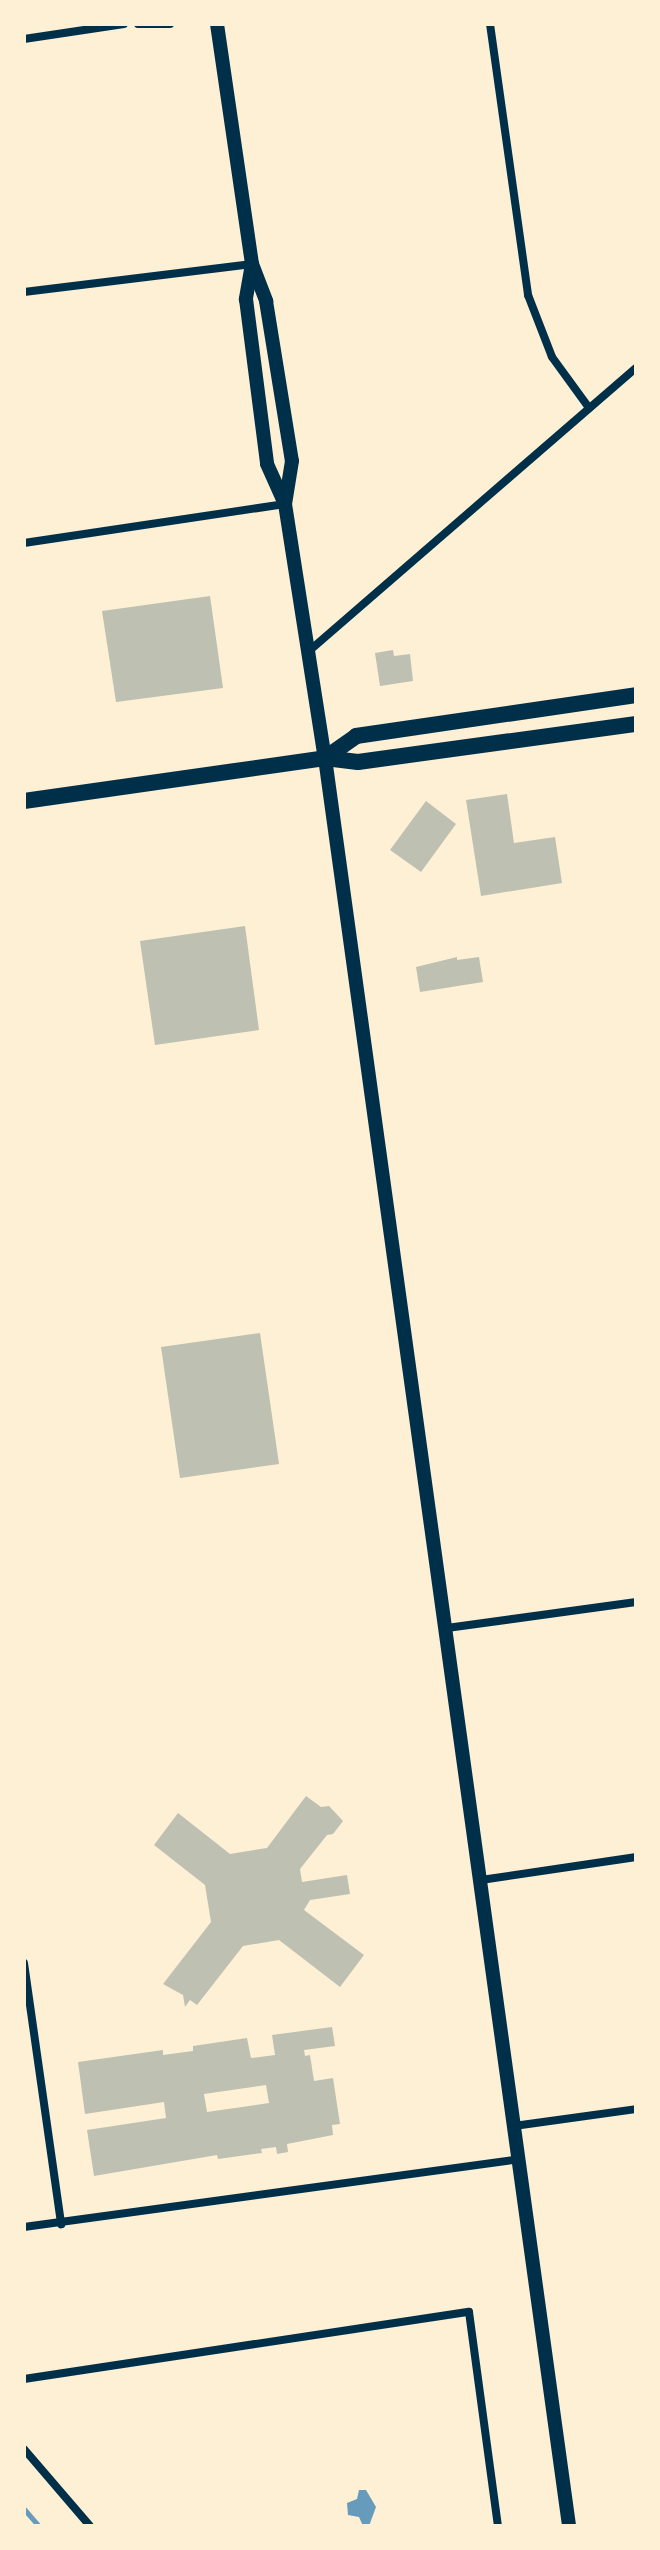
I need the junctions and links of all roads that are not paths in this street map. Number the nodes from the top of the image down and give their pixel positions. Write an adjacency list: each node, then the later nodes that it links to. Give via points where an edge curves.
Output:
1 (124, 24): 6 (street)
2 (138, 24): 3 (street)
3 (170, 24)
4 (217, 24): 7 (main road)
5 (490, 24): 10 (street, via 528,295 552,357)
6 (24, 39)
7 (252, 264): 8 (street); 11 (main road, via 266,301 292,461); 11 (main road, via 246,299 267,464)
8 (24, 292)
9 (636, 368): 10 (street)
10 (589, 408): 13 (street)
11 (285, 504): 12 (street); 13 (main road)
12 (24, 543)
13 (309, 651): 16 (main road)
14 (636, 695): 16 (main road, via 356,736)
15 (636, 724): 16 (main road, via 358,762)
16 (325, 758): 17 (main road); 19 (main road)
17 (24, 801)
18 (636, 1602): 19 (street)
19 (447, 1628): 21 (main road)
20 (636, 1857): 21 (street)
21 (481, 1880): 24 (main road)
22 (24, 1963): 26 (street)
23 (636, 2109): 24 (street)
24 (514, 2126): 25 (main road)
25 (519, 2159): 26 (street); 32 (main road)
26 (61, 2224): 27 (street)
27 (24, 2227)
28 (24, 2379): 31 (street, via 469,2312)
29 (24, 2449): 30 (street)
30 (90, 2526)
31 (498, 2526)
32 (569, 2526)

